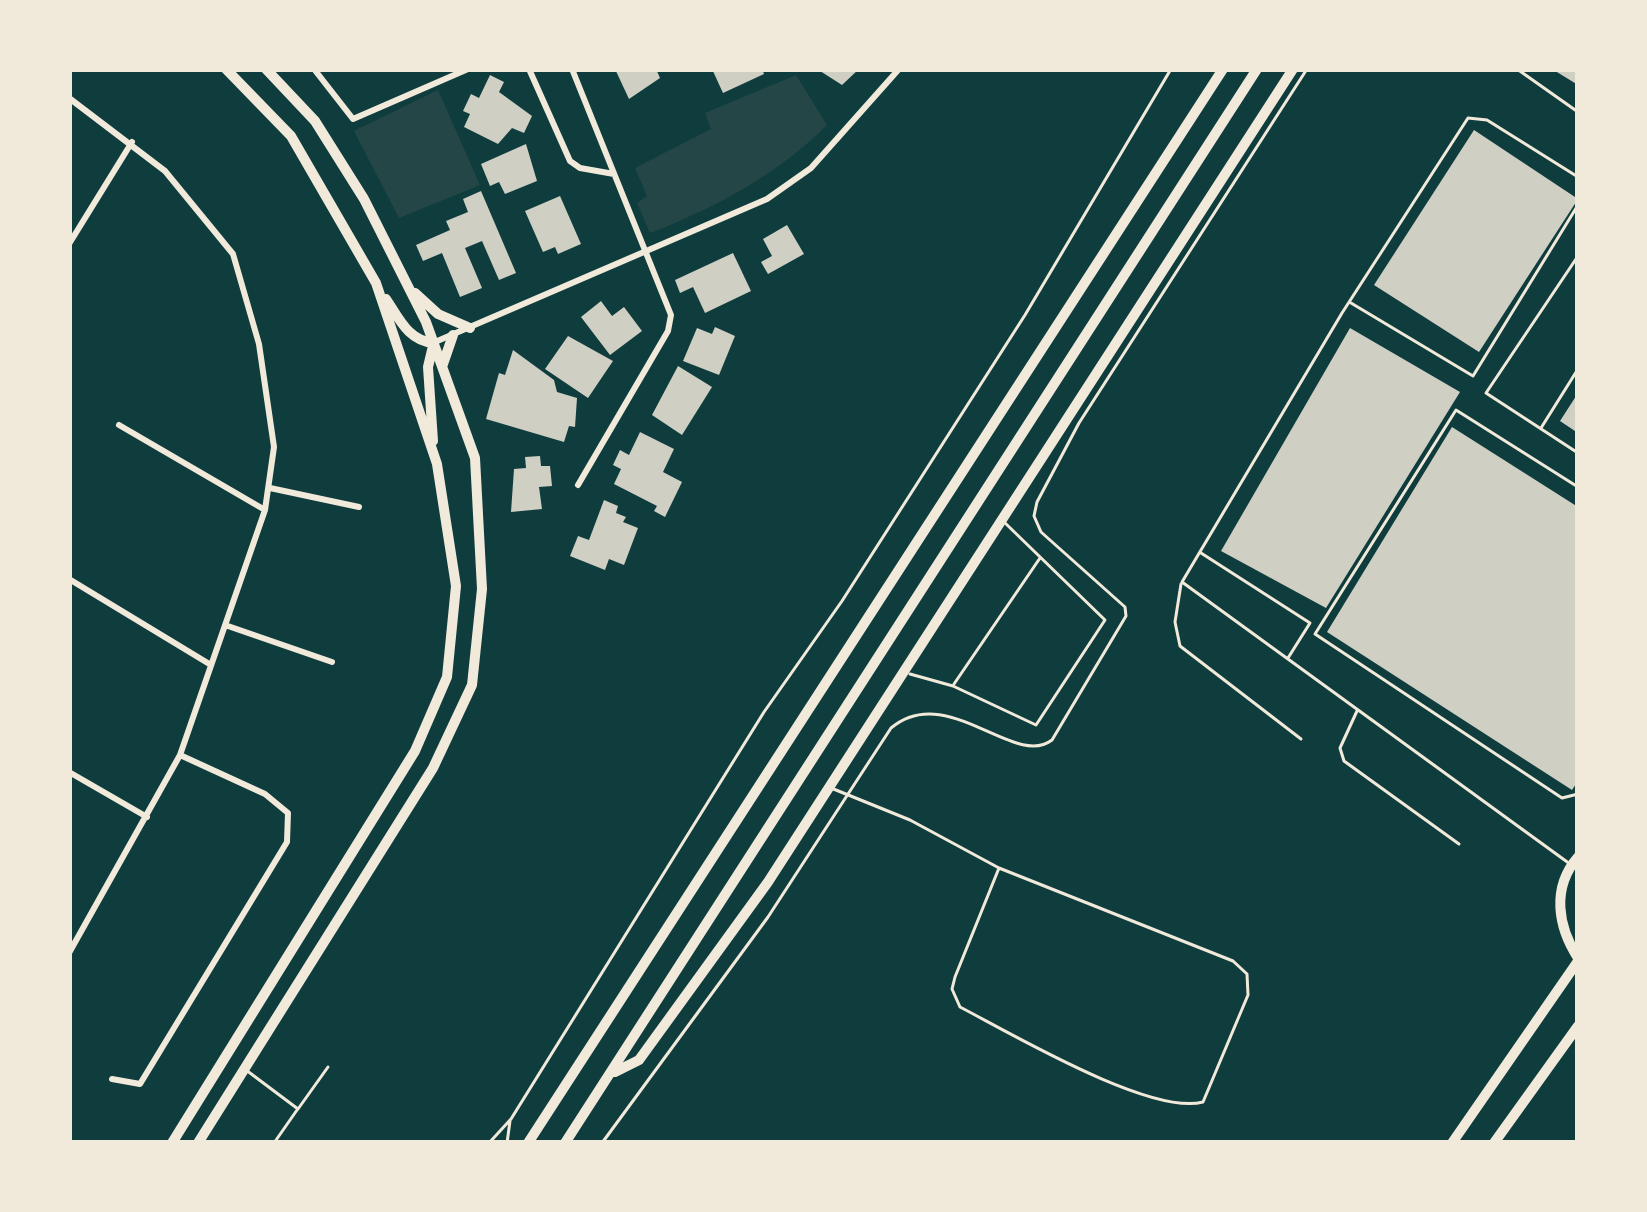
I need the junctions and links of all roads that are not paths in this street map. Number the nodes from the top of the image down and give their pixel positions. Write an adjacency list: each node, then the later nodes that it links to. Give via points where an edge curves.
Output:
1 (226, 69): 23 (main road, via 291,136)
2 (266, 69): 24 (main road, via 315,121)
3 (314, 69): 4 (street, via 353,119)
4 (467, 69)
5 (529, 69): 17 (street, via 570,160)
6 (572, 69): 17 (street)
7 (899, 69): 21 (street, via 869,110 790,185)
8 (1171, 69): 72 (lane, via 1024,315)
9 (1223, 69): 78 (main road)
10 (1257, 69): 69 (main road)
11 (1288, 69): 40 (main road)
12 (1307, 69): 47 (lane, via 1079,423 1037,502 1042,532 1125,607 1122,629)
13 (1517, 69): 15 (lane)
14 (69, 98): 16 (street)
15 (1578, 112)
16 (132, 142): 20 (street); 36 (street, via 233,254 269,395)
17 (614, 173): 21 (street)
18 (1578, 177): 25 (lane, via 1473,115)
19 (1578, 205): 25 (lane, via 1473,376)
20 (69, 244)
21 (647, 256): 26 (street); 35 (street, via 669,299 668,331)
22 (1578, 256): 32 (lane, via 1486,393)
23 (376, 284): 28 (main road, via 408,331); 34 (main road)
24 (408, 287): 26 (main road); 28 (main road)
25 (1349, 302): 41 (lane)
26 (470, 328): 27 (street)
27 (453, 335): 28 (street); 29 (main road)
28 (434, 343): 29 (main road); 34 (main road)
29 (442, 367): 68 (main road, via 475,458 482,589 472,685 433,768)
30 (1578, 369): 32 (lane)
31 (119, 424): 39 (street)
32 (1540, 429): 33 (lane)
33 (1578, 453)
34 (434, 454): 73 (main road, via 456,586 447,677 415,751)
35 (578, 485)
36 (270, 488): 38 (street); 39 (street)
37 (1578, 488): 58 (lane, via 1456,410 1315,634 1562,798)
38 (359, 506)
39 (265, 510): 45 (street)
40 (1002, 520): 42 (lane); 51 (main road)
41 (1200, 552): 44 (lane); 48 (lane, via 1310,622)
42 (1040, 556): 46 (lane, via 1105,620); 52 (lane)
43 (69, 579): 50 (street)
44 (1182, 582): 48 (lane); 54 (lane, via 1180,646)
45 (225, 625): 49 (street); 50 (street)
46 (1085, 650): 47 (lane); 52 (lane, via 1036,725)
47 (1101, 658): 59 (lane, via 1044,746 944,713 902,719)
48 (1287, 659): 53 (lane)
49 (332, 662)
50 (211, 665): 55 (street)
51 (904, 673): 52 (lane); 57 (main road)
52 (953, 686)
53 (1357, 710): 61 (lane, via 1340,748 1344,761); 62 (lane)
54 (1301, 740)
55 (180, 755): 60 (street); 70 (street, via 266,794 288,813 287,842 140,1084)
56 (69, 772): 60 (street)
57 (830, 787): 59 (lane); 69 (main road, via 639,1060)
58 (1578, 794)
59 (844, 796): 63 (lane, via 910,820); 80 (lane, via 768,917)
60 (147, 817): 64 (street)
61 (1459, 844)
62 (1575, 861): 65 (main road, via 1559,914)
63 (999, 868): 63 (lane, via 955,977 960,1007 1093,1074 1181,1108 1203,1102 1248,995 1247,974 1233,961)
64 (69, 953)
65 (1578, 960): 81 (main road)
66 (1578, 1026): 82 (main road)
67 (328, 1067): 71 (lane)
68 (244, 1069): 71 (lane); 74 (main road)
69 (612, 1074): 79 (main road)
70 (112, 1078)
71 (298, 1109): 75 (lane)
72 (511, 1119): 76 (lane); 77 (lane)
73 (172, 1143)
74 (198, 1143)
75 (274, 1143)
76 (489, 1143)
77 (507, 1143)
78 (528, 1143)
79 (565, 1143)
80 (602, 1143)
81 (1452, 1143)
82 (1494, 1143)

